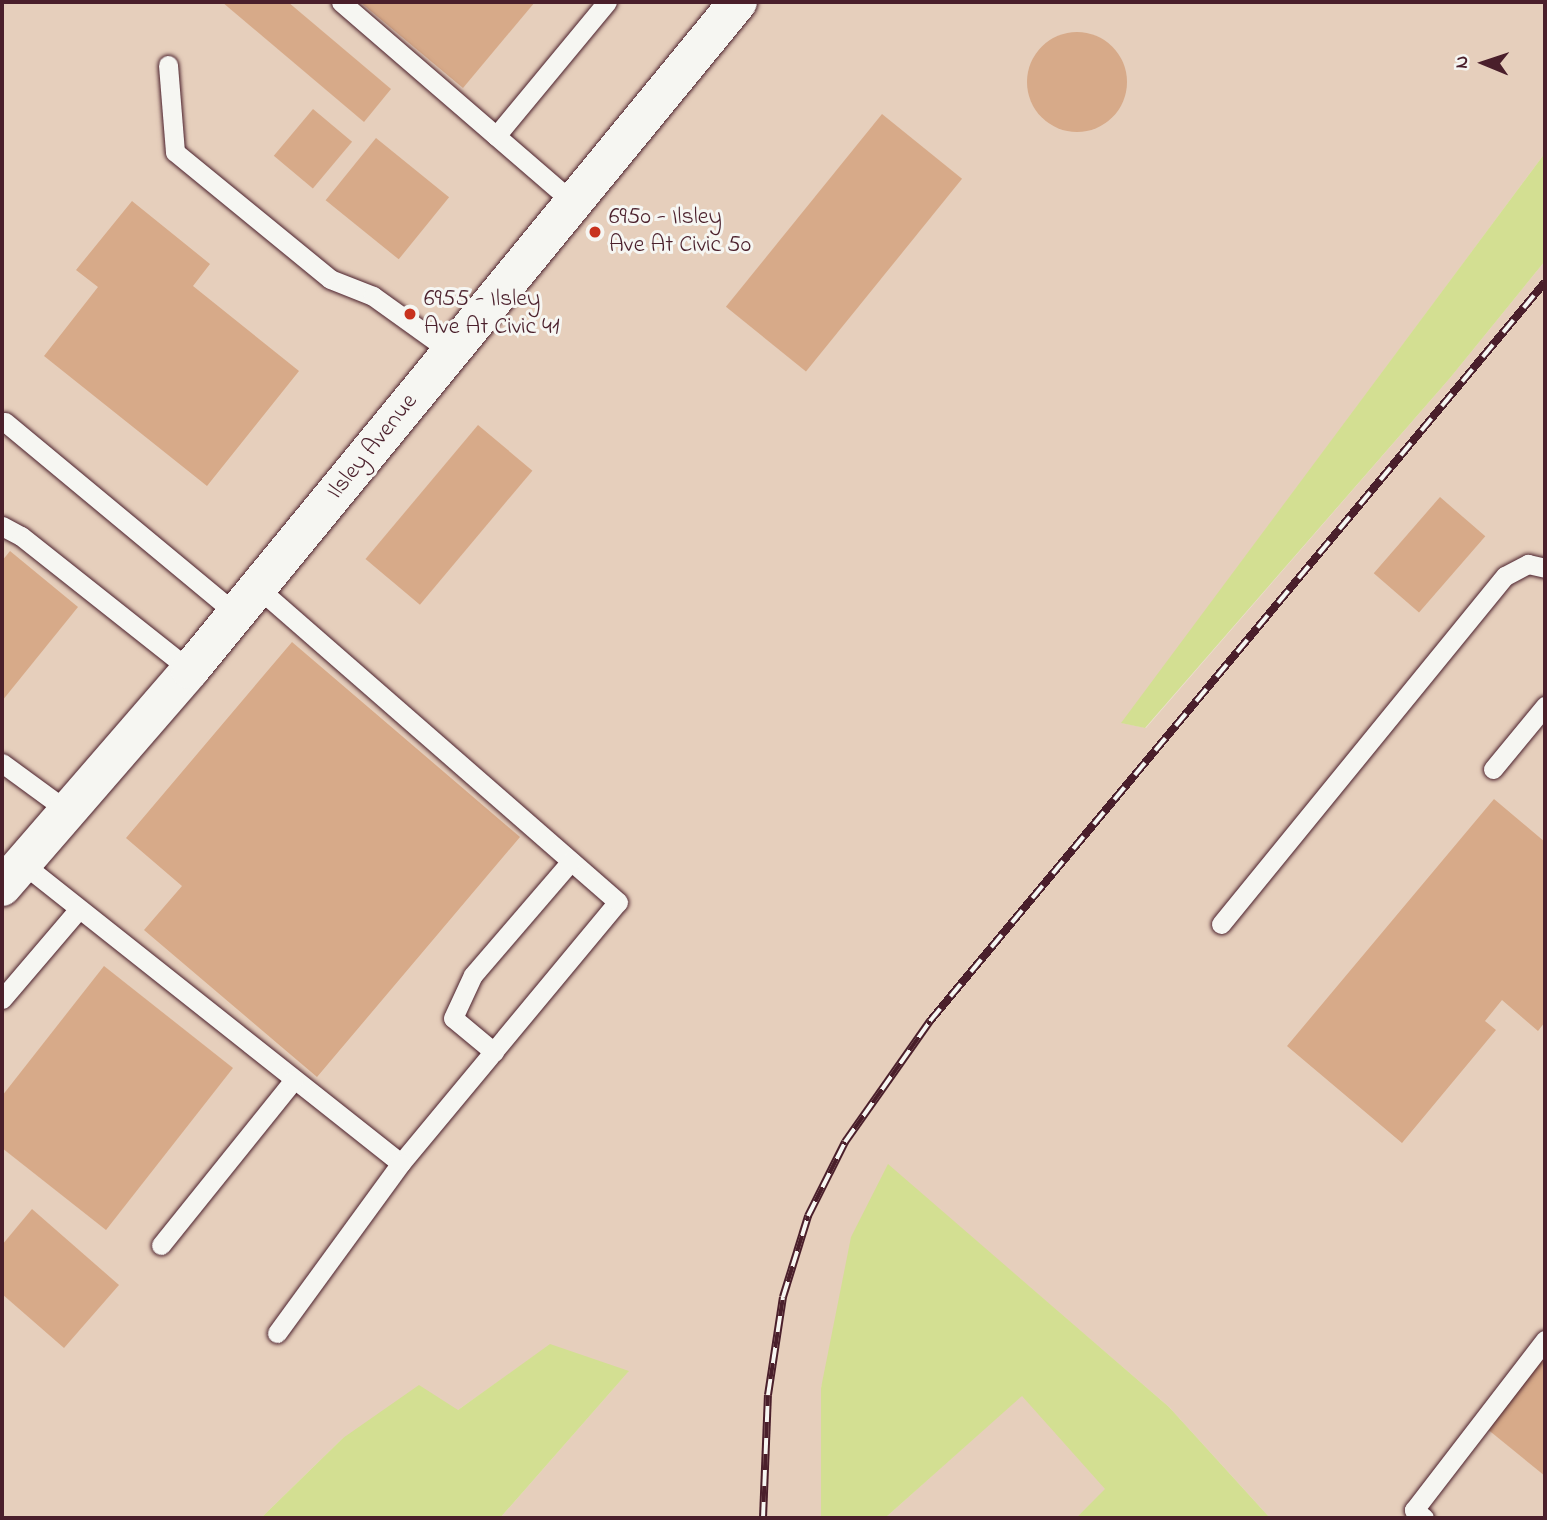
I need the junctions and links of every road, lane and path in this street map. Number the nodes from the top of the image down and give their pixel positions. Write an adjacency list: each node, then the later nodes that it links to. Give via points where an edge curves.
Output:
1 (341, 2): 5 (lane)
2 (607, 2): 5 (lane)
3 (738, 2): 6 (street, Ilsley Avenue)
4 (168, 65): 7 (lane, via 175,152 330,279 373,296)
5 (496, 136): 6 (lane)
6 (573, 202): 7 (street, Ilsley Avenue)
7 (451, 352): 11 (street, Ilsley Avenue)
8 (5, 422): 11 (lane)
9 (2, 526): 12 (lane, via 21,536)
10 (1545, 568): 20 (lane, via 1528,564 1505,576)
11 (247, 601): 12 (street, Ilsley Avenue); 17 (lane)
12 (190, 670): 16 (street, Ilsley Avenue)
13 (1545, 706): 15 (lane)
14 (2, 763): 16 (lane)
15 (1493, 769)
16 (69, 812): 18 (street, Ilsley Avenue)
17 (571, 862): 22 (lane, via 473,975 453,1018); 22 (lane, via 618,902)
18 (12, 875): 19 (lane)
19 (78, 910): 21 (lane); 23 (lane)
20 (1221, 923)
21 (2, 999)
22 (494, 1052): 24 (lane)
23 (293, 1081): 24 (lane); 25 (lane)
24 (401, 1163): 26 (lane)
25 (161, 1245)
26 (277, 1333)
27 (1545, 1340): 28 (lane, via 1414,1510)
28 (1424, 1518)

